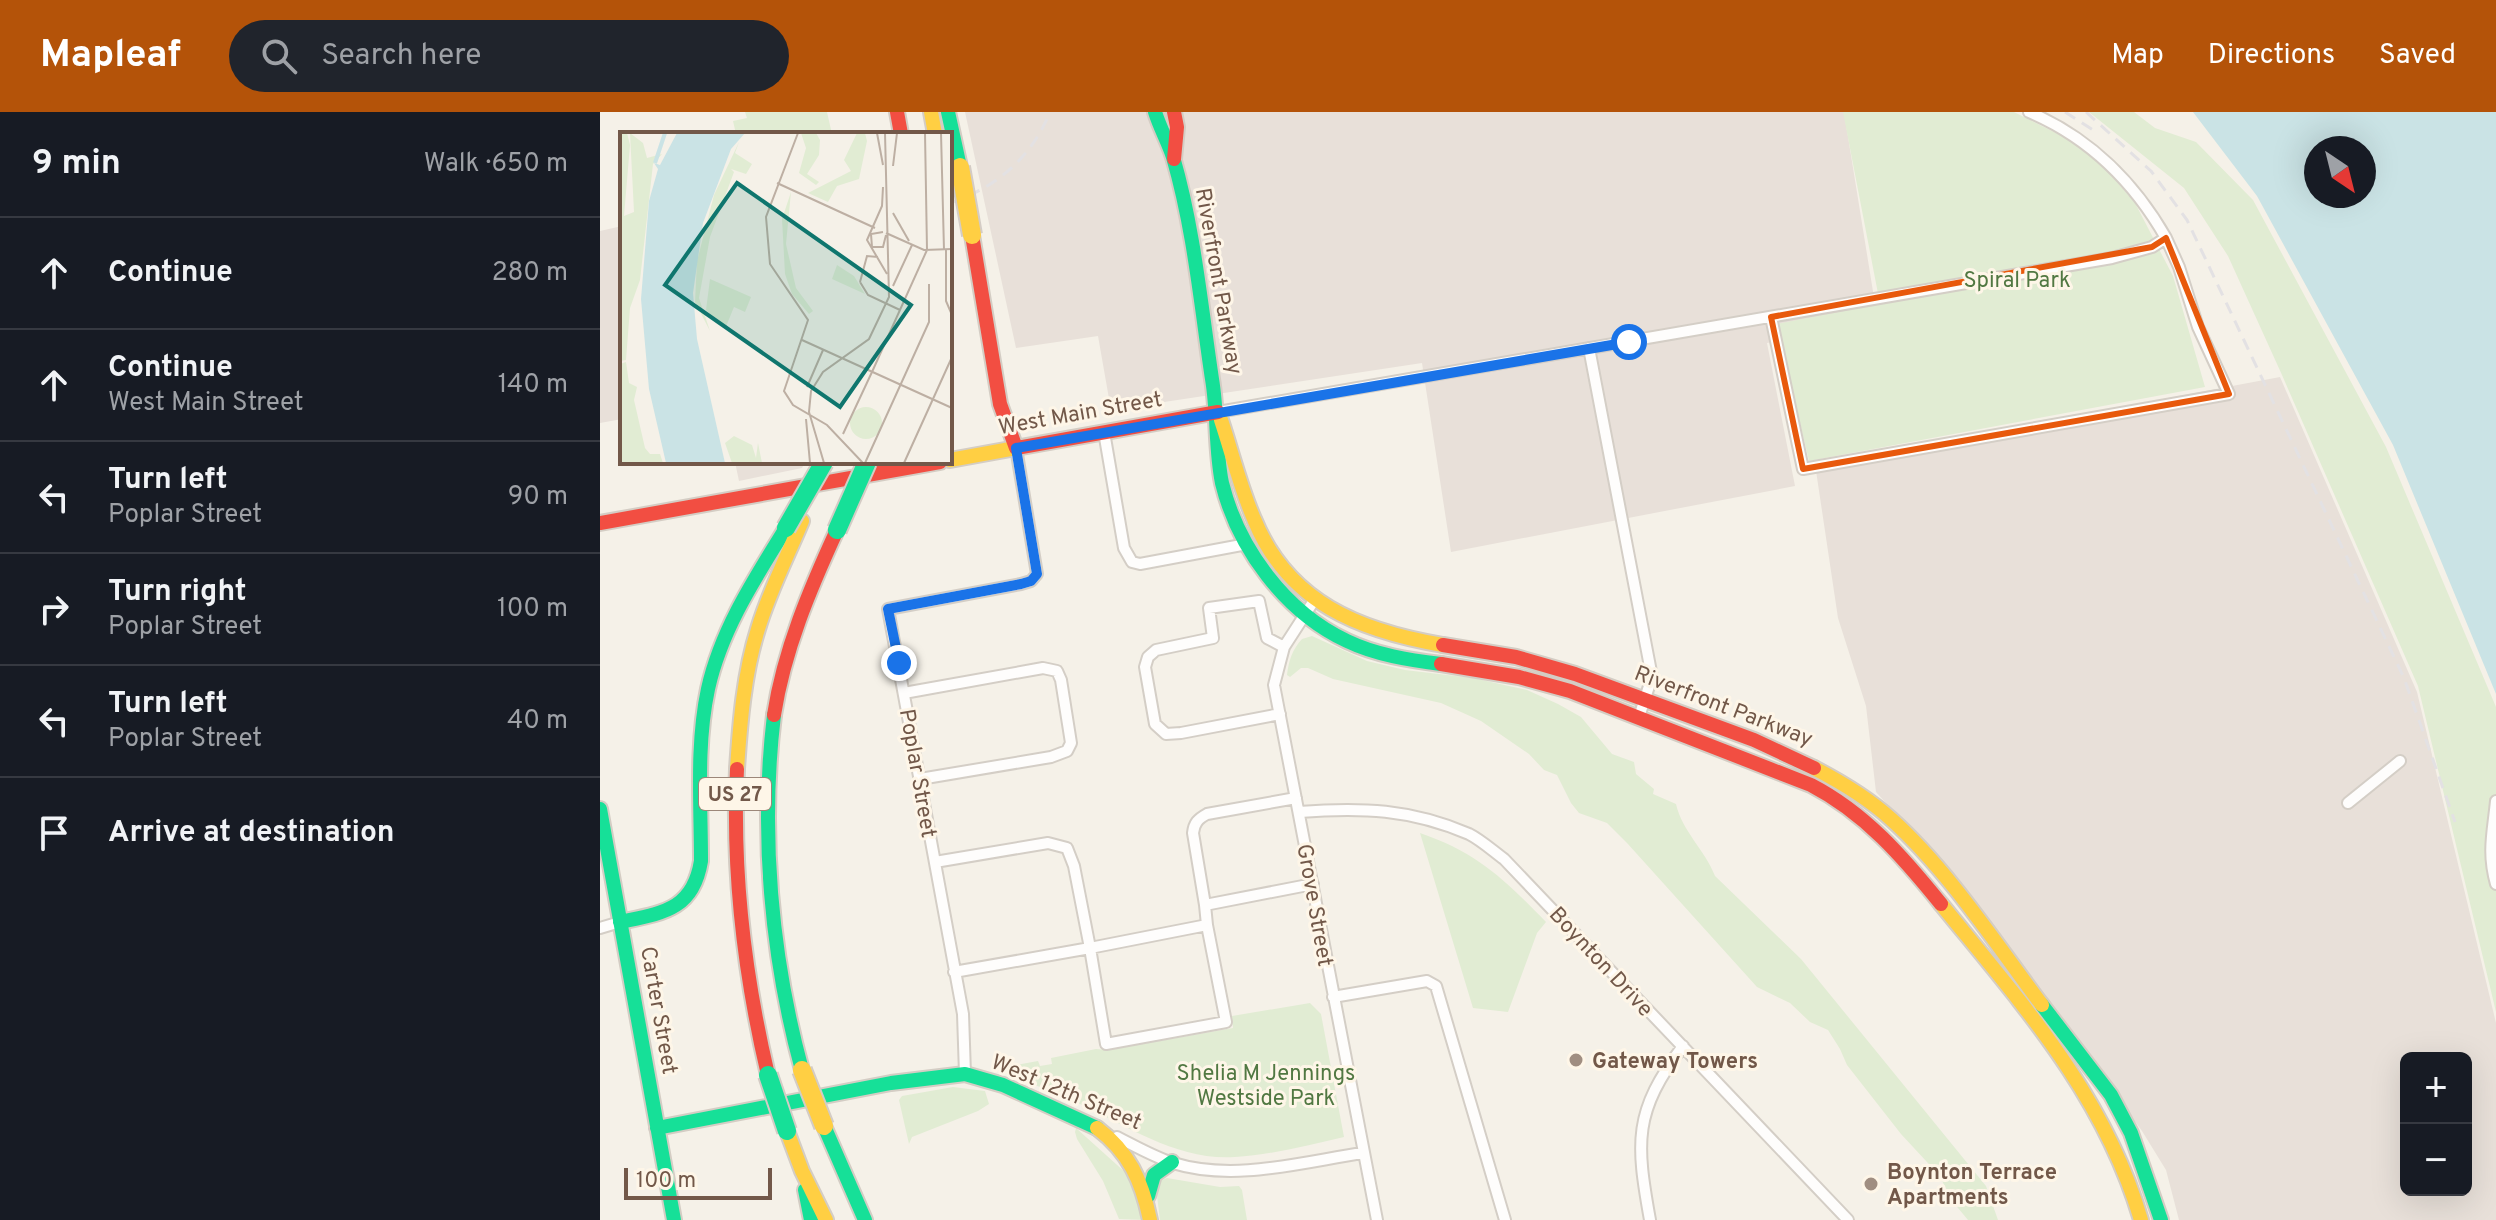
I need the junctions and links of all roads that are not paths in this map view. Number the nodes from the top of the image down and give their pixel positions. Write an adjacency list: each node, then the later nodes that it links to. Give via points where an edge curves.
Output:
1 (897, 112): 7 (main road)
2 (931, 112): 8 (main road)
3 (948, 112): 15 (main road, bridge, via 1000,404)
4 (1155, 112): 9 (main road, Riverfront Parkway)
5 (1174, 112): 9 (main road, Riverfront Parkway)
6 (2029, 112): 10 (street, via 2083,141 2105,160)
7 (901, 132)
8 (935, 132)
9 (1174, 159): 13 (main road, Riverfront Parkway)
10 (2166, 238): 11 (street, via 2112,258); 11 (street, via 2229,394 1803,469)
11 (1771, 317): 12 (street)
12 (1589, 348): 13 (street); 26 (street, via 1652,677)
13 (1218, 412): 14 (main road, West Main Street); 22 (main road, Riverfront Parkway, via 1218,455 1226,493); 23 (main road, Riverfront Parkway, via 1252,518)
14 (1104, 432): 15 (main road, West Main Street); 22 (street, via 1124,548 1132,562)
15 (1016, 448): 16 (main road, West Main Street); 25 (street, Poplar Street, via 1037,574 1021,584 888,609)
16 (952, 460)
17 (826, 464): 21 (main road, US 27)
18 (866, 464): 53 (main road, US 27, bridge, via 799,619 782,676 770,778 769,884 786,1008 802,1070)
19 (929, 464): 20 (main road)
20 (600, 523)
21 (794, 524): 39 (main road, via 740,605 713,671 703,723 696,885 674,908); 52 (main road, US 27, bridge, via 748,676 733,834 749,994 768,1075)
22 (1247, 544): 23 (main road, Riverfront Parkway, via 1277,587)
23 (1310, 606): 24 (street, Grove Street); 26 (main road, Riverfront Parkway, via 1348,642 1390,655 1519,677)
24 (1284, 647): 27 (street, Grove Street, via 1274,685); 27 (street, via 1267,638 1259,601 1209,608 1213,638 1156,650 1145,667 1155,724 1166,734)
25 (904, 693): 29 (street, Poplar Street); 29 (street, via 1043,668 1057,671 1061,680 1071,743 1067,751)
26 (1642, 708): 50 (main road, Riverfront Parkway, via 1784,752 1884,813 1941,873 2085,1058 2131,1133)
27 (1280, 714): 30 (street, Grove Street)
28 (2400, 761): 32 (street)
29 (920, 779): 35 (street, Poplar Street)
30 (1296, 798): 34 (street, Grove Street); 38 (street, via 1199,819 1193,833)
31 (2496, 801): 37 (street, via 2490,837)
32 (2348, 803)
33 (600, 809): 39 (main road, Carter Street)
34 (1299, 812): 36 (street, Grove Street); 45 (street, Boynton Drive, via 1351,808 1403,813 1471,835 1504,859)
35 (935, 862): 42 (street, via 1048,843 1067,848); 43 (street, Poplar Street)
36 (1313, 884): 38 (street); 44 (street, Grove Street)
37 (2496, 884)
38 (1205, 905): 40 (street)
39 (620, 922): 41 (street); 47 (main road, Carter Street)
40 (1207, 925): 42 (street); 42 (street, via 1226,1022 1106,1044)
41 (600, 928)
42 (1090, 948): 43 (street)
43 (954, 972): 46 (street, Poplar Street)
44 (1333, 997): 49 (street, Grove Street); 61 (street, via 1425,981 1436,986)
45 (1683, 1046): 62 (street, via 1661,1074 1641,1126); 63 (street, Boynton Drive)
46 (965, 1074): 47 (main road, West 12th Street); 48 (main road, West 12th Street, via 1003,1085)
47 (657, 1128): 55 (main road, Carter Street)
48 (1097, 1128): 51 (street, West 12th Street); 54 (main road, via 1133,1163)
49 (1363, 1153): 51 (street, West 12th Street, via 1236,1171); 60 (street, Grove Street)
50 (2131, 1158): 64 (main road, Riverfront Parkway); 65 (main road, Riverfront Parkway)
51 (1172, 1162): 54 (main road, via 1156,1170 1149,1181)
52 (802, 1171): 56 (main road); 57 (main road, US 27)
53 (849, 1188): 58 (main road, US 27); 59 (main road)
54 (1149, 1211)
55 (674, 1220)
56 (811, 1220)
57 (826, 1220)
58 (865, 1220)
59 (878, 1220)
60 (1377, 1220)
61 (1505, 1220)
62 (1650, 1220)
63 (1848, 1220)
64 (2141, 1220)
65 (2161, 1220)

